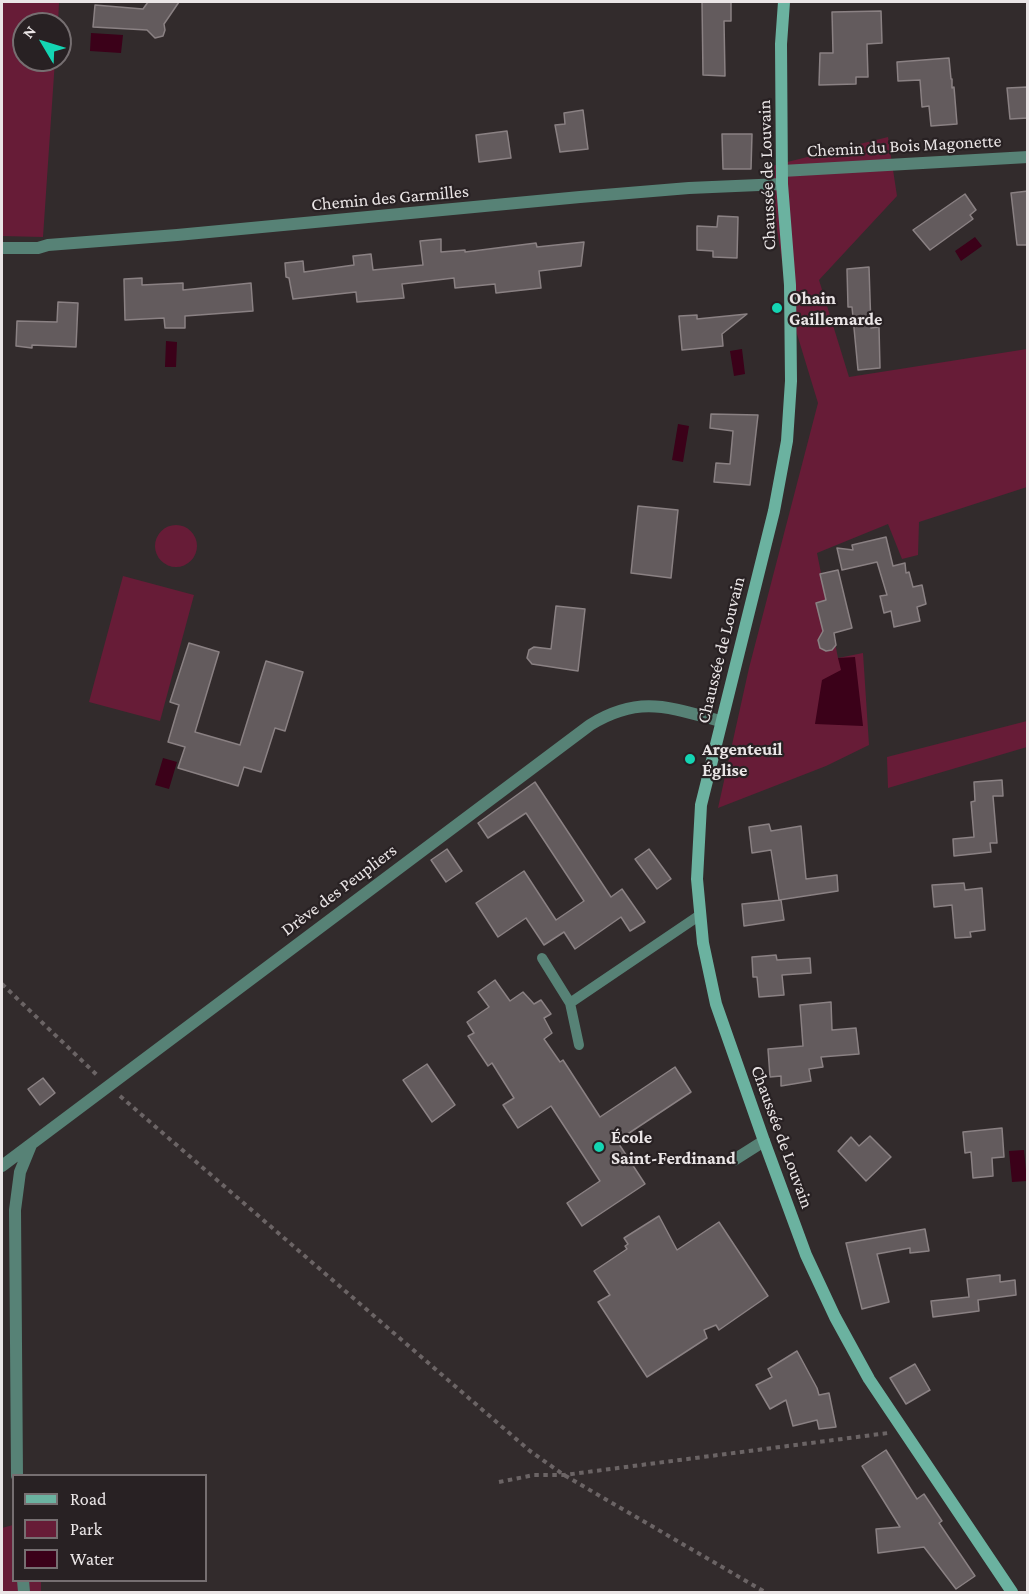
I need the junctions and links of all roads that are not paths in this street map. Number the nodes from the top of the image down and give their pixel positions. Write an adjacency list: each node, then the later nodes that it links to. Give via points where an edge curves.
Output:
1 (784, 2): 3 (main road, Chaussée de Louvain)
2 (1028, 157): 3 (street, Chemin du Bois Magonette)
3 (782, 177): 4 (street, Chemin des Garmilles, via 700,188 38,248); 5 (main road, Chaussée de Louvain, via 790,285 787,441 774,511)
4 (2, 248)
5 (720, 721): 6 (main road, Chaussée de Louvain, via 701,804 697,879); 11 (street, Drève des Peupliers, via 654,706 622,710 602,718)
6 (700, 915): 8 (lane); 10 (main road, Chaussée de Louvain, via 716,1004)
7 (542, 958): 8 (lane)
8 (570, 1003): 9 (lane)
9 (579, 1045)
10 (764, 1141): 12 (street); 15 (main road, Chaussée de Louvain, via 806,1255 869,1379)
11 (32, 1143): 13 (street, Drève des Peupliers); 14 (street, via 20,1172 15,1210)
12 (734, 1160)
13 (2, 1166)
14 (17, 1474)
15 (1012, 1593)

